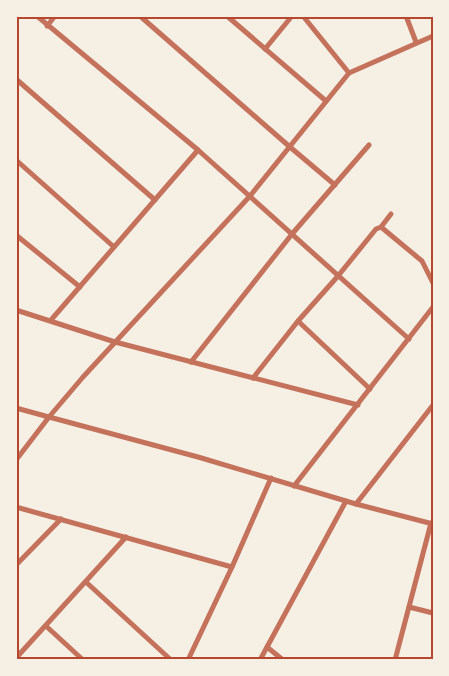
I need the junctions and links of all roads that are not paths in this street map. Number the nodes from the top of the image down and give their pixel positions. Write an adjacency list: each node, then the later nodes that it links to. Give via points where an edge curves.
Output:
1 (36, 16): 8 (street)
2 (55, 16): 8 (street)
3 (140, 16): 16 (street)
4 (227, 16): 11 (street)
5 (292, 16): 11 (street)
6 (304, 16): 12 (street)
7 (406, 16): 10 (street)
8 (47, 26): 17 (street)
9 (433, 36): 10 (street)
10 (416, 42): 12 (street)
11 (265, 49): 14 (street)
12 (349, 73): 14 (street)
13 (16, 79): 21 (street)
14 (326, 101): 16 (street)
15 (369, 145): 19 (street)
16 (290, 147): 19 (street); 20 (street)
17 (198, 150): 20 (street); 21 (street)
18 (16, 160): 26 (street)
19 (335, 185): 24 (street)
20 (250, 196): 24 (street); 35 (street)
21 (155, 200): 26 (street)
22 (391, 214): 23 (street)
23 (381, 227): 27 (street); 28 (street, via 422,261)
24 (292, 234): 27 (street); 36 (street)
25 (16, 235): 29 (street)
26 (114, 247): 29 (street)
27 (338, 276): 33 (street); 34 (street)
28 (433, 283)
29 (80, 287): 32 (street)
30 (433, 307): 34 (street)
31 (16, 310): 32 (street)
32 (51, 320): 35 (street)
33 (298, 321): 37 (street); 38 (street)
34 (409, 339): 38 (street)
35 (115, 342): 36 (street); 42 (street)
36 (191, 362): 37 (street)
37 (253, 378): 39 (street)
38 (370, 389): 39 (street)
39 (358, 405): 45 (street)
40 (433, 405): 47 (street)
41 (16, 408): 42 (street)
42 (49, 417): 43 (street); 44 (street)
43 (16, 460)
44 (271, 478): 45 (street); 53 (street)
45 (294, 486): 46 (street)
46 (346, 501): 47 (street); 58 (street)
47 (356, 504): 50 (street)
48 (16, 506): 49 (street)
49 (61, 519): 51 (street); 52 (street)
50 (432, 523): 55 (street)
51 (126, 537): 53 (street); 54 (street)
52 (16, 565)
53 (232, 567): 62 (street)
54 (86, 582): 57 (street); 61 (street)
55 (409, 607): 56 (street); 65 (street)
56 (433, 613)
57 (46, 626): 59 (street); 60 (street)
58 (267, 647): 63 (street); 64 (street)
59 (16, 658)
60 (83, 660)
61 (171, 660)
62 (188, 660)
63 (260, 660)
64 (283, 660)
65 (395, 660)

